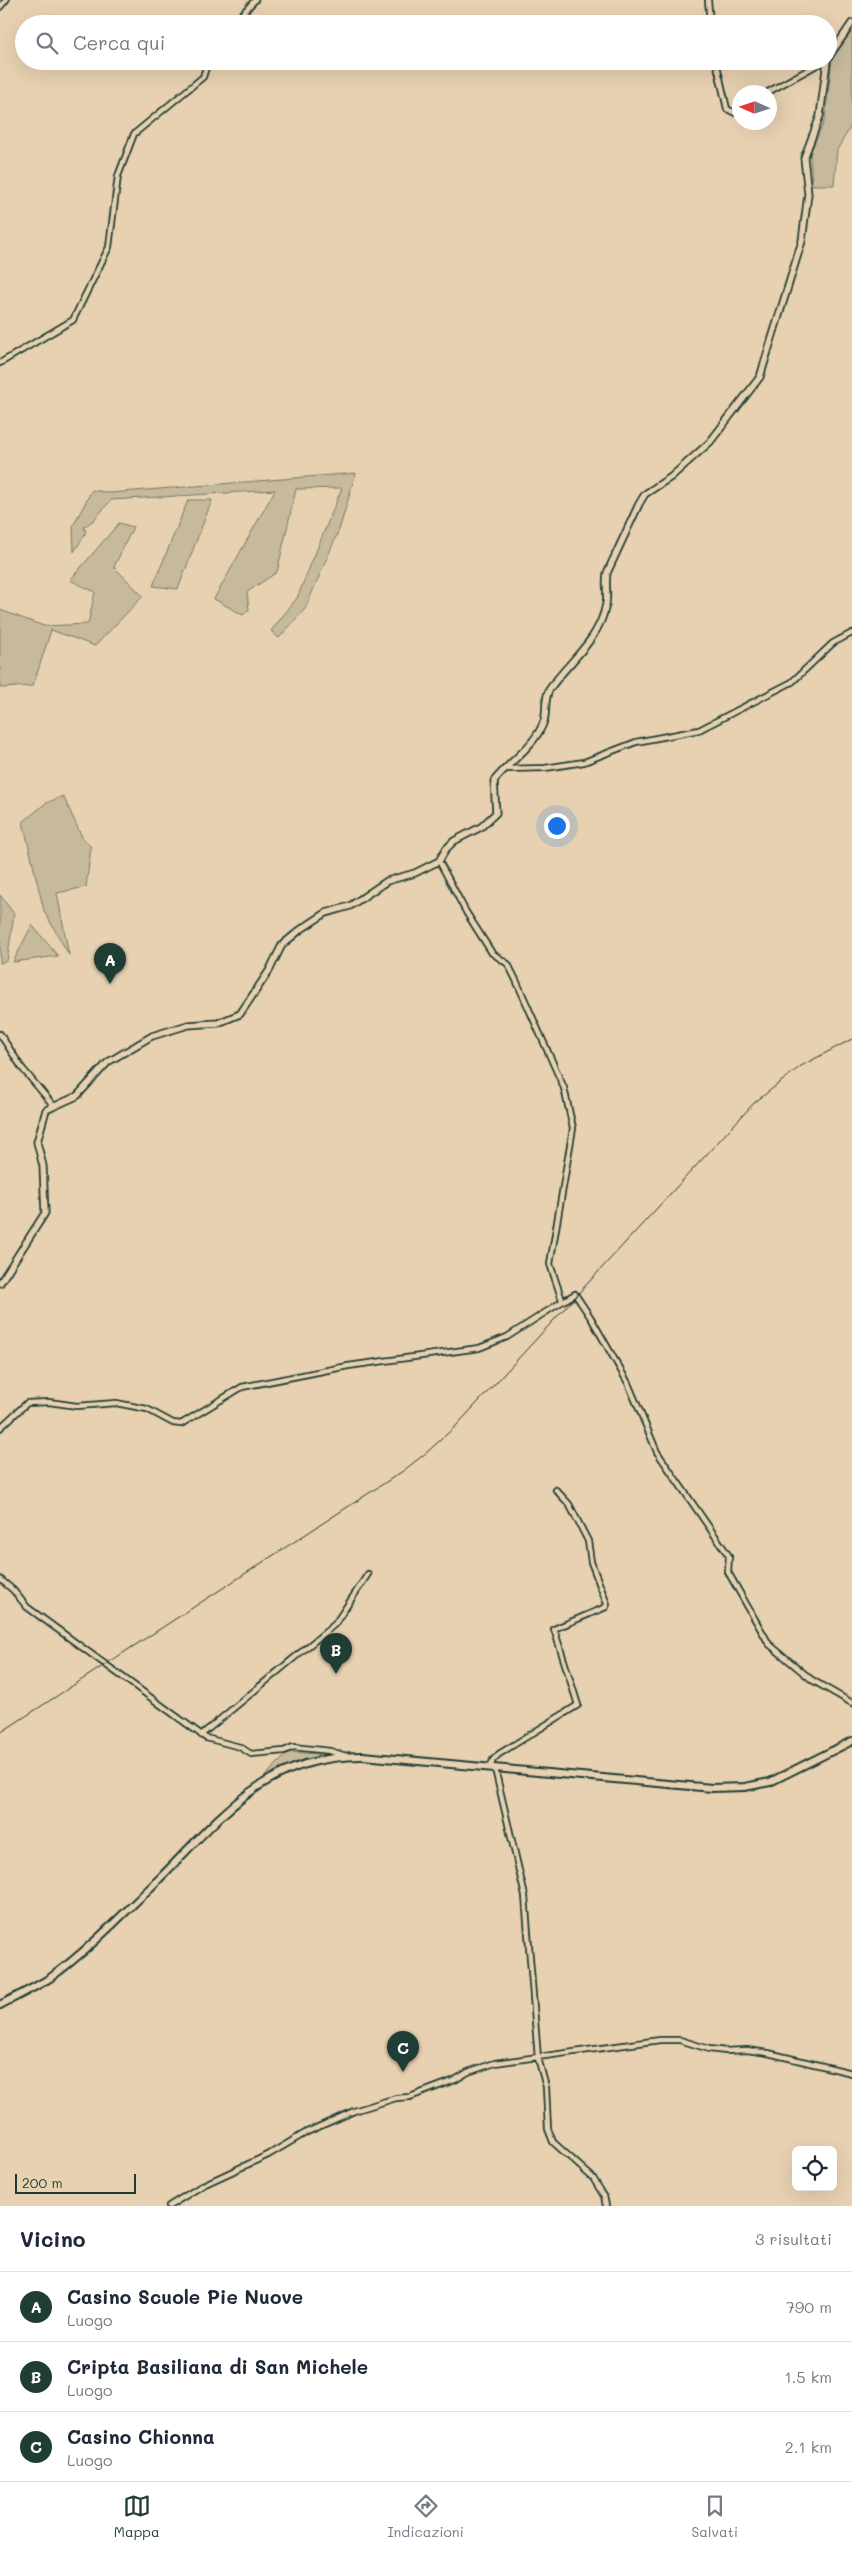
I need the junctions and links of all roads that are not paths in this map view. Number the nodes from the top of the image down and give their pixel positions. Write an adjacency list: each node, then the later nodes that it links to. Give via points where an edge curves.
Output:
1 (6, 0): 4 (street)
2 (255, 0): 5 (street)
3 (708, 0): 6 (street)
4 (0, 7)
5 (241, 15)
6 (709, 15)
7 (852, 23): 8 (street)
8 (837, 45)
9 (205, 70): 15 (street, via 203,78 134,134 118,176 109,247 73,320)
10 (718, 70): 14 (street, via 728,108)
11 (808, 70): 13 (street)
12 (824, 70): 17 (street, via 820,116 804,158 808,194 802,241 760,377 710,442 671,477 645,494 607,573 606,603 586,648 549,690 539,730 525,751)
13 (777, 87)
14 (732, 111)
15 (0, 364)
16 (852, 633): 17 (street, via 833,643 792,682 699,730 636,742 584,762 545,768)
17 (505, 769): 18 (street, via 494,780 496,813 481,827 454,841)
18 (439, 861): 20 (street, via 415,873 387,881 350,906 326,913 300,930 282,945 240,1014 218,1023 188,1025 152,1036 108,1062 77,1096); 22 (street, via 492,953 508,964 567,1100 572,1134 550,1264)
19 (0, 1034): 20 (street)
20 (53, 1106): 21 (street, via 46,1110 37,1142 43,1166 45,1213)
21 (0, 1283)
22 (563, 1301): 23 (street, via 507,1337 479,1348 358,1364 242,1387 181,1424 148,1409 116,1403 77,1406 49,1402 27,1403); 27 (street, via 575,1294 587,1312 628,1383 657,1452 729,1556 728,1572 769,1644 812,1680)
23 (0, 1428)
24 (556, 1490): 31 (street, via 569,1504 588,1542 591,1562 607,1604 554,1629 578,1705 499,1754 493,1760)
25 (368, 1574): 28 (street, via 335,1624)
26 (0, 1579): 28 (street, via 27,1607)
27 (852, 1702)
28 (201, 1735): 30 (street, via 240,1747 251,1754 284,1751 292,1747)
29 (852, 1741): 31 (main road, via 770,1782 745,1787 712,1788)
30 (346, 1756): 31 (main road, via 431,1761); 32 (main road, via 288,1770 248,1792 68,1964)
31 (493, 1769): 33 (street, via 525,1896)
32 (0, 2005)
33 (538, 2058): 34 (street, via 660,2040 680,2040 709,2049 768,2053); 35 (street, via 496,2063 410,2097 354,2111 307,2132 268,2156 202,2185); 36 (street, via 546,2087 550,2136 593,2178)
34 (852, 2073)
35 (168, 2206)
36 (606, 2206)

